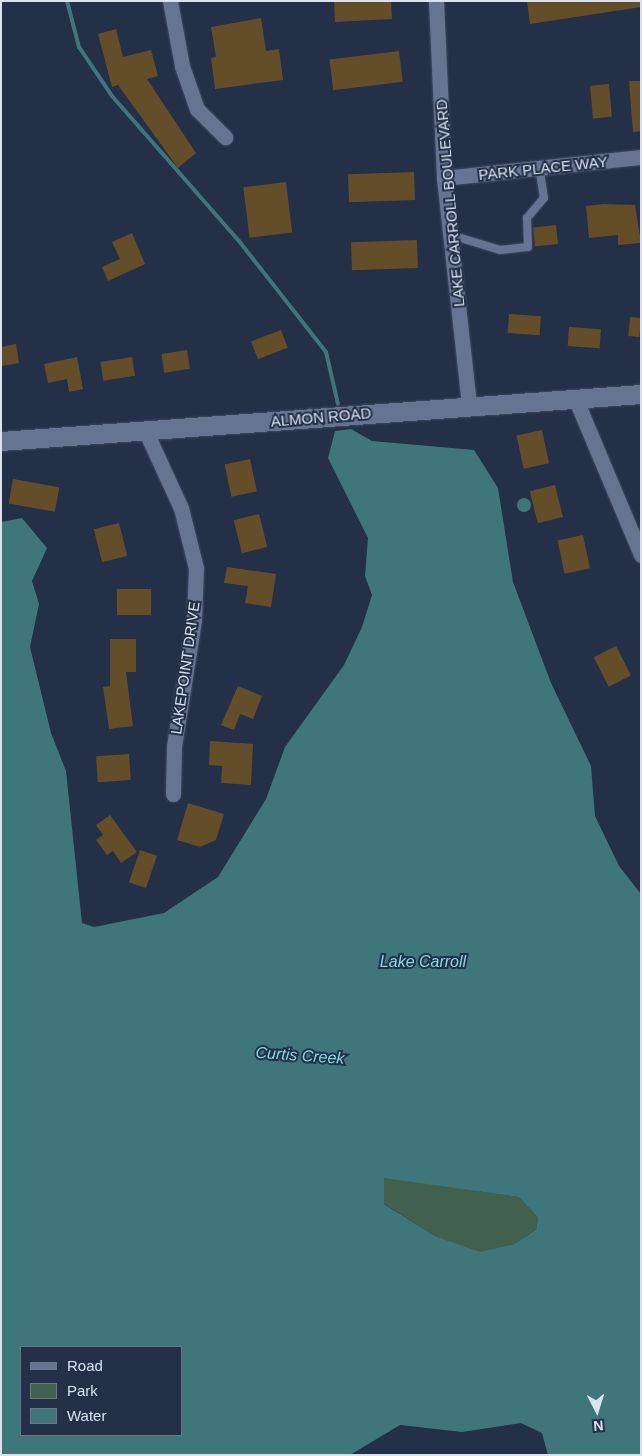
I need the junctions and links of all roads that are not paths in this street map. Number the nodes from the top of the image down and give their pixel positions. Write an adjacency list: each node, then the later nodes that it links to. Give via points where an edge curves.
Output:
1 (170, 1): 3 (street, via 182,66 197,109)
2 (436, 1): 6 (street, LAKE CARROLL BOULEVARD)
3 (225, 137)
4 (641, 157): 5 (street, PARK PLACE WAY)
5 (539, 168): 6 (street, PARK PLACE WAY); 7 (lane, via 544,198 527,218 528,247 500,250)
6 (444, 178): 7 (street, LAKE CARROLL BOULEVARD)
7 (451, 235): 10 (street, LAKE CARROLL BOULEVARD)
8 (641, 394): 9 (street, ALMON ROAD)
9 (576, 400): 10 (street, ALMON ROAD); 13 (street)
10 (469, 404): 11 (street, ALMON ROAD)
11 (146, 432): 12 (street, ALMON ROAD); 14 (street, LAKEPOINT DRIVE, via 181,508 196,568 194,620 174,746)
12 (1, 441)
13 (641, 555)
14 (173, 794)

